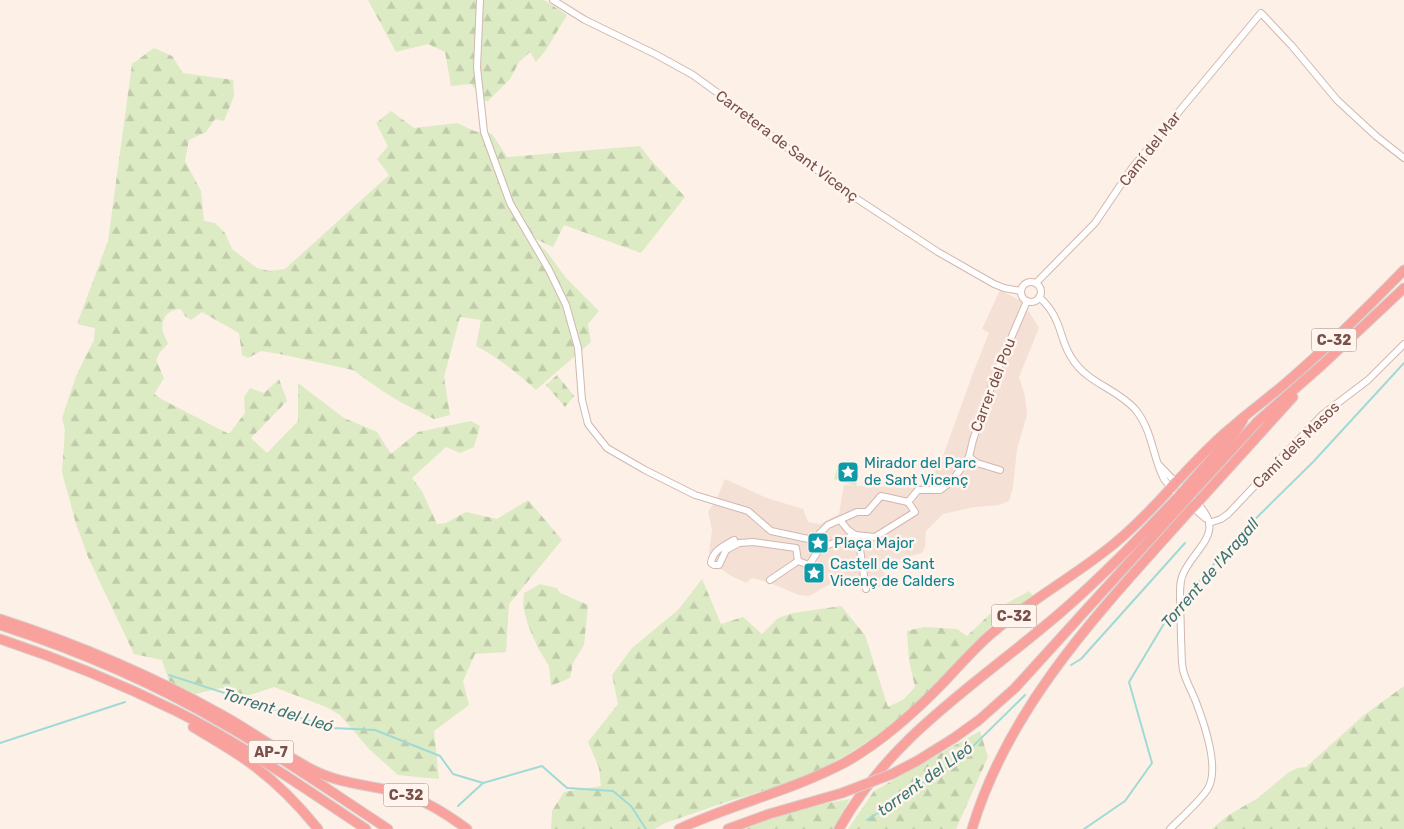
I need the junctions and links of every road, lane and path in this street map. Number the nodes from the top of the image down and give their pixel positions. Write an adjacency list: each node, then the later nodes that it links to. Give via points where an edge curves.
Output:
1 (480, 0): 22 (street, via 476,67 484,132 510,203 566,305 578,348 582,400 588,424 607,448 645,470 695,495 748,511 771,531)
2 (553, 0): 7 (street, Carretera de Sant Vicenç, via 693,75 848,193 938,252 1004,288)
3 (1404, 158): 5 (street, Camí del Mar, via 1337,100 1261,13 1132,168 1095,223)
4 (1404, 270): 12 (highway, C-32, via 1321,352)
5 (1036, 283): 7 (street, via 1026,283); 8 (street, via 1041,291)
6 (1404, 288): 11 (highway, C-32)
7 (1021, 291): 9 (street)
8 (1040, 297): 9 (street); 19 (street, via 1057,321 1063,343 1079,369 1125,400 1136,412 1146,426 1167,483)
9 (1027, 301): 13 (street, Carrer del Pou, via 996,372)
10 (1404, 344): 19 (street, Camí dels Masos, via 1368,380 1322,415 1228,514)
11 (1322, 365): 15 (highway, C-32, via 1257,422); 38 (highway, C-32, bridge, via 1080,636 1018,724 984,793)
12 (1244, 418): 15 (highway, C-32, via 1238,430); 35 (highway, C-32, bridge, via 1206,450 1138,523 991,634 904,721 864,751 802,783)
13 (969, 457): 14 (street); 17 (street, Carrer del Pou, via 951,482 940,490 918,490)
14 (1000, 470)
15 (1188, 491): 16 (highway, C-32, bridge)
16 (1181, 499): 36 (highway, C-32, bridge, via 1016,688 954,738 892,774); 37 (highway, C-32, via 1066,608 904,743 862,792)
17 (908, 502): 18 (street, via 880,496 867,512 857,512); 20 (street, via 915,512 875,537)
18 (840, 520): 20 (street); 22 (street, via 828,525)
19 (1209, 521): 39 (street, via 1206,539 1181,579 1180,593 1183,671 1203,721 1212,774 1207,790)
20 (855, 535): 23 (street); 26 (street)
21 (734, 540): 24 (street, via 718,550 711,563 719,565 726,550 734,545 753,542 796,548)
22 (813, 540): 23 (street)
23 (820, 548): 24 (street, via 809,565)
24 (798, 561): 25 (street)
25 (770, 580)
26 (866, 589)
27 (0, 619): 34 (highway, C-32, via 140,672 338,781 405,794)
28 (0, 625): 33 (highway, AP-7, via 102,663 194,707)
29 (0, 640): 30 (highway, AP-7, via 74,666)
30 (149, 699): 31 (highway, via 260,770); 32 (highway, AP-7, via 230,741)
31 (318, 829)
32 (366, 829)
33 (388, 829)
34 (467, 829)
35 (678, 829)
36 (728, 829)
37 (839, 829)
38 (972, 829)
39 (1170, 829)

